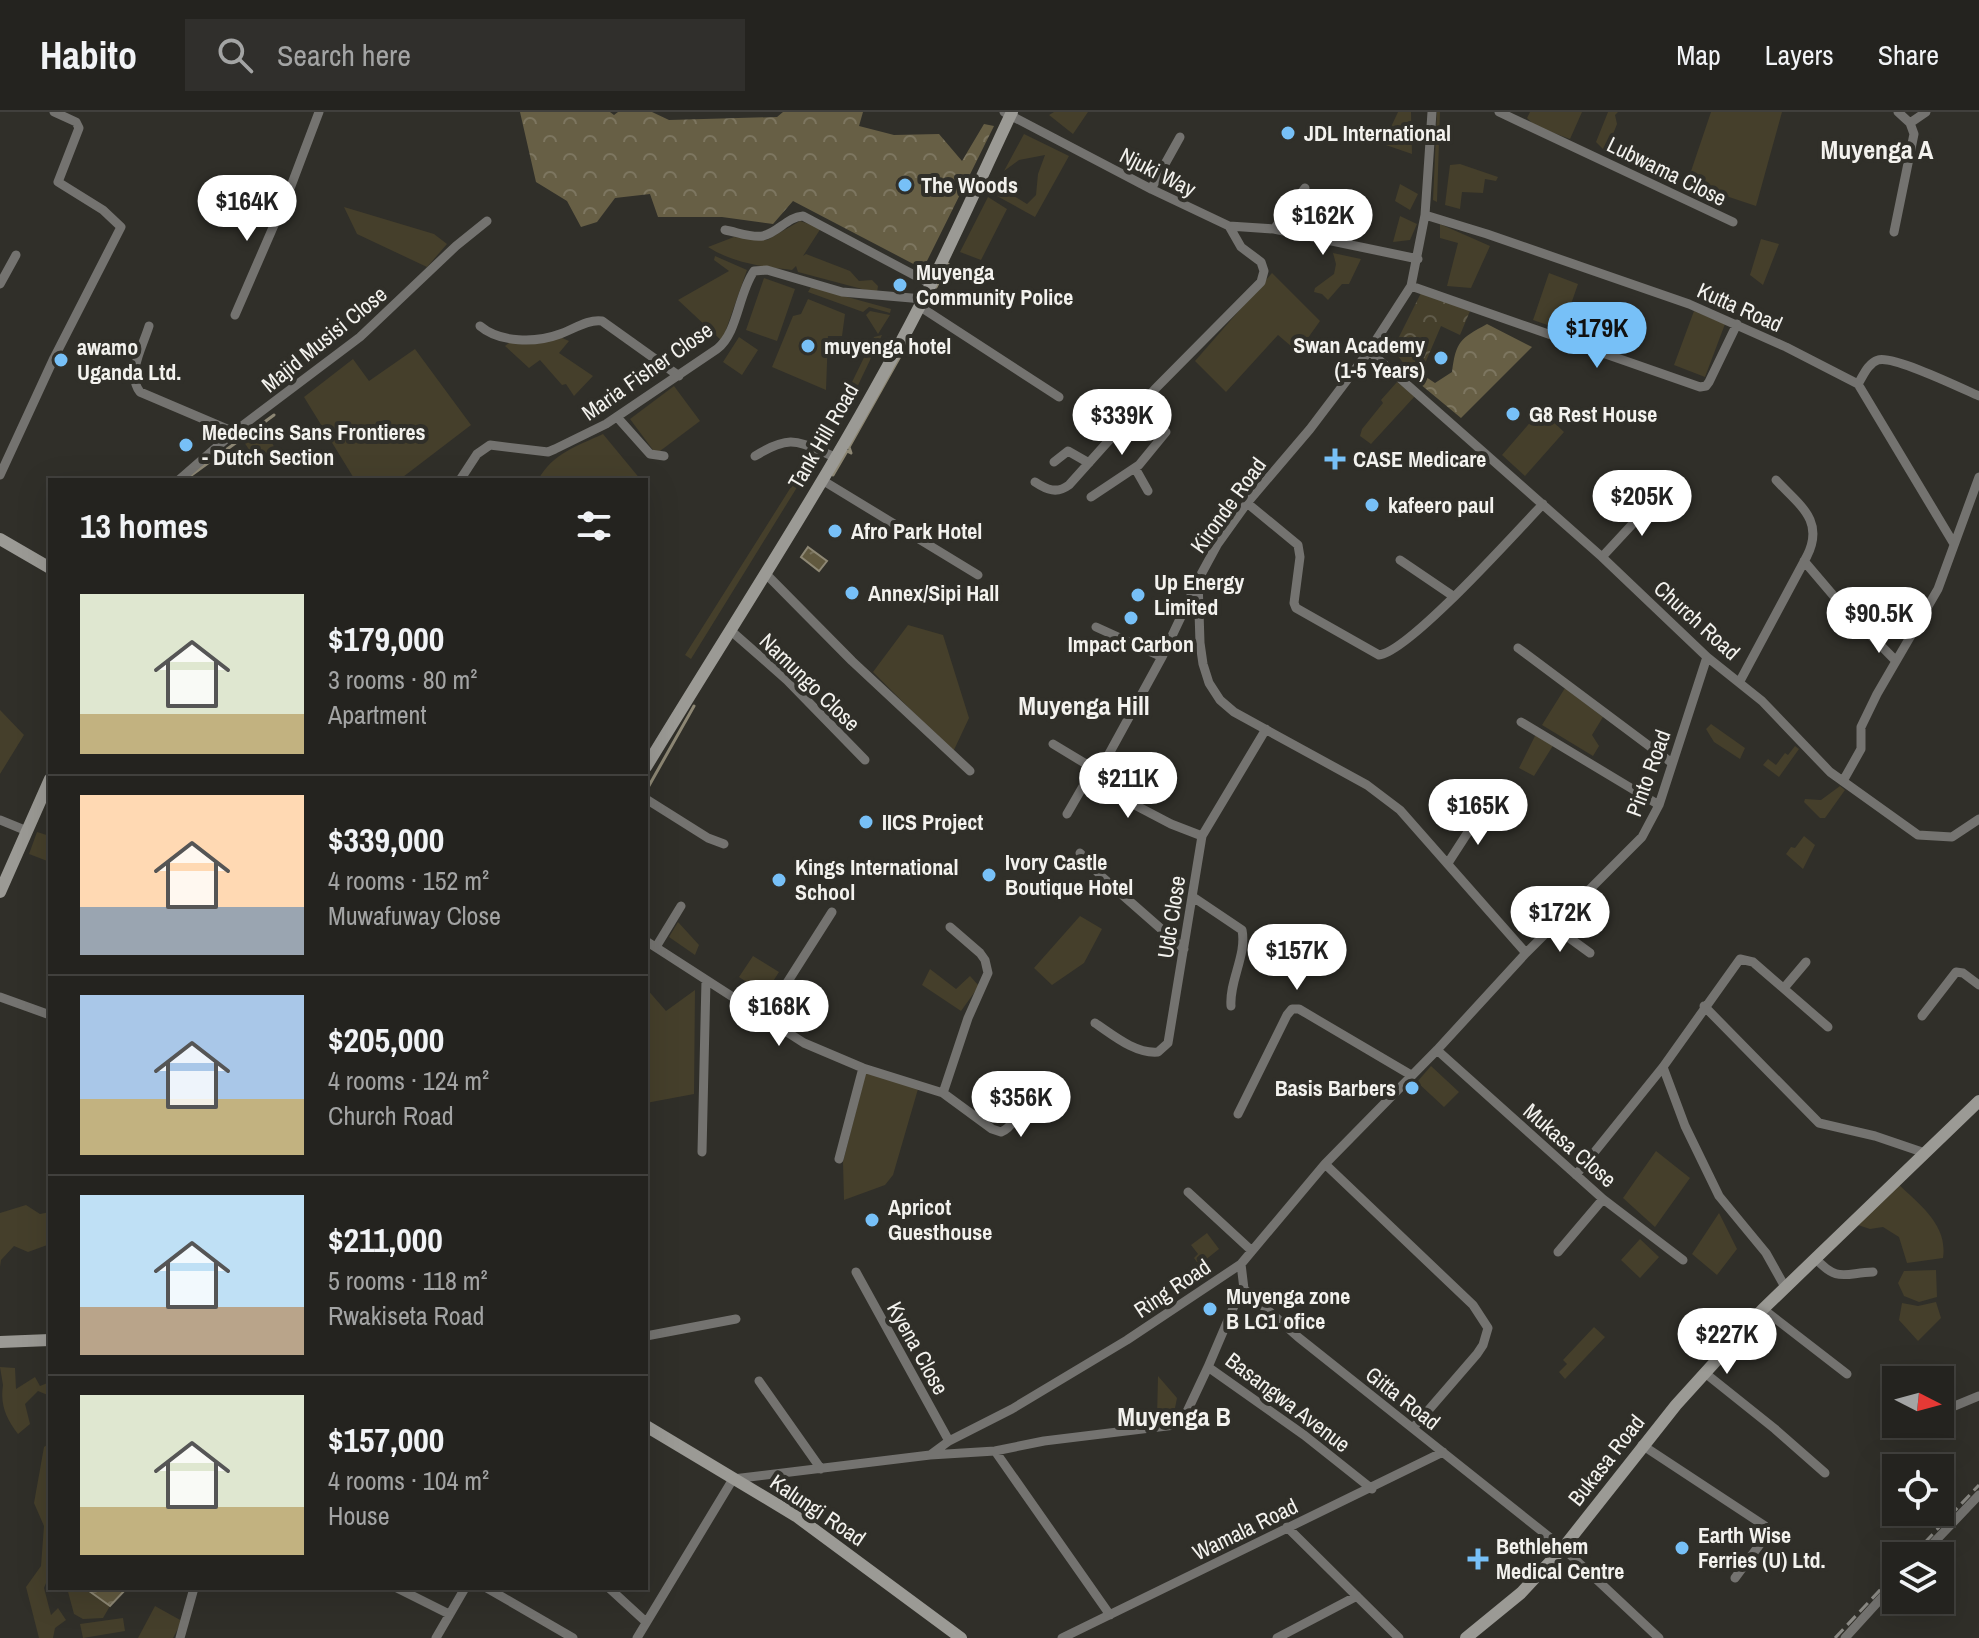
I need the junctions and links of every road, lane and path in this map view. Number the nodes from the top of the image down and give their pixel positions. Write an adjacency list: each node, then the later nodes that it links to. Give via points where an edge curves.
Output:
1 (54, 112): 43 (street, via 79,128 58,182 121,227)
2 (319, 112): 25 (street)
3 (1432, 112): 12 (street, Kironde Road)
4 (1499, 112): 14 (street, Lubwama Close)
5 (1898, 112): 8 (street)
6 (1926, 112): 8 (street)
7 (1009, 113): 11 (street, Njuki Way); 22 (street, Tank Hill Road)
8 (1910, 123): 18 (street, via 1914,142)
9 (1180, 137): 11 (street)
10 (1305, 188): 16 (street)
11 (1151, 189): 15 (street, Njuki Way)
12 (1425, 215): 20 (street, Kironde Road); 26 (street, Kutta Road, via 1645,287)
13 (487, 221): 35 (street, Majid Musisi Close, via 360,337)
14 (1733, 222)
15 (1229, 226): 16 (street); 41 (street, Njuki Way, via 1241,247 1261,262 1261,282)
16 (1274, 229): 20 (street)
17 (725, 230): 22 (street, via 759,236 803,216)
18 (1894, 232)
19 (16, 255): 21 (street)
20 (1418, 259): 23 (street, Kironde Road)
21 (0, 284)
22 (931, 284): 24 (street, Tank Hill Road)
23 (1411, 286): 26 (street, via 1700,387 1709,382); 29 (street, Kironde Road)
24 (921, 302): 30 (street, Maria Fisher Close, via 842,292 754,271 728,339); 33 (street); 39 (street, Tank Hill Road)
25 (235, 315)
26 (1737, 324): 31 (street, Kutta Road)
27 (149, 326): 35 (street, via 133,373 140,392)
28 (480, 326): 30 (street, via 502,338 539,338 602,321)
29 (1369, 351): 53 (street, Kironde Road); 54 (street, Church Road)
30 (679, 376): 34 (street, Maria Fisher Close)
31 (1858, 384): 32 (street, via 1872,363 1884,359); 57 (street)
32 (1979, 396)
33 (1059, 397)
34 (617, 417): 37 (street, via 650,454); 46 (street, Maria Fisher Close, via 548,452 490,445)
35 (234, 432): 45 (street, Majid Musisi Close)
36 (1166, 432): 42 (street)
37 (664, 456)
38 (755, 456): 39 (street, via 789,441)
39 (835, 457): 47 (street, Tank Hill Road)
40 (1054, 462): 41 (street, via 1068,451)
41 (1089, 463): 49 (street, via 1062,490)
42 (1135, 468): 50 (street); 52 (street)
43 (0, 475)
44 (1979, 477): 51 (street)
45 (181, 478)
46 (461, 478)
47 (822, 480): 62 (street, Tank Hill Road); 63 (street)
48 (1776, 480): 60 (street, via 1813,524 1815,535)
49 (1035, 482)
50 (1148, 491)
51 (1976, 496): 57 (street)
52 (1091, 497)
53 (1247, 503): 64 (street, Kironde Road); 65 (street, via 1298,545 1296,608 1375,653 1389,652)
54 (1543, 504): 58 (street, Church Road); 65 (street)
55 (1678, 506): 58 (street, via 1652,503)
56 (0, 539): 61 (street)
57 (1954, 544): 71 (street, via 1938,589)
58 (1602, 557): 70 (street, Church Road)
59 (1400, 560): 65 (street)
60 (1804, 561): 71 (street); 72 (street)
61 (48, 567)
62 (766, 574): 67 (street, Tank Hill Road); 80 (street)
63 (978, 575)
64 (1198, 580): 69 (street); 74 (street, Kironde Road, via 1200,643 1209,683 1234,712)
65 (1453, 596)
66 (1096, 627): 69 (street)
67 (730, 630): 76 (street, Namungo Close); 78 (street, Tank Hill Road)
68 (1518, 648): 77 (street)
69 (1162, 657): 79 (street)
70 (1707, 657): 72 (street, Church Road); 77 (street, Pinto Road)
71 (1895, 660): 81 (street, via 1861,727 1861,749)
72 (1740, 681): 81 (street, Church Road)
73 (1521, 722): 85 (street)
74 (1266, 729): 91 (street, Udc Close); 94 (street, Kironde Road, via 1383,797)
75 (1053, 744): 79 (street)
76 (865, 760)
77 (1672, 763): 85 (street, Pinto Road)
78 (648, 764)
79 (1096, 770): 87 (street)
80 (970, 771)
81 (1843, 781): 88 (street, Church Road, via 1918,835 1952,837)
82 (48, 784): 90 (street)
83 (1112, 793): 91 (street)
84 (648, 800): 92 (street)
85 (1659, 805): 99 (street, Pinto Road, via 1642,837)
86 (1481, 812): 94 (street)
87 (1067, 814)
88 (1979, 819)
89 (0, 820): 90 (street)
90 (27, 831): 95 (street)
91 (1202, 836): 96 (street, Udc Close)
92 (724, 844)
93 (1080, 853): 103 (street)
94 (1448, 863): 104 (street, Kironde Road)
95 (0, 892)
96 (1193, 897): 103 (street, Udc Close); 111 (street, via 1242,930)
97 (681, 906): 102 (street)
98 (832, 912): 115 (street)
99 (1553, 926): 104 (street, Pinto Road); 105 (street)
100 (950, 927): 122 (street, via 980,953 988,973)
101 (648, 942): 102 (street)
102 (656, 947): 107 (street)
103 (1184, 949): 116 (street, Udc Close, via 1172,1031 1163,1049 1144,1051)
104 (1526, 953): 118 (street, Ring Road)
105 (1590, 953)
106 (1806, 962): 109 (street)
107 (706, 980): 115 (street); 126 (street)
108 (1979, 985): 114 (street, via 1956,972)
109 (1784, 988): 112 (street, via 1753,962 1740,959); 117 (street)
110 (0, 997): 113 (street)
111 (1231, 1006)
112 (1704, 1006): 119 (street); 127 (street, via 1819,1123)
113 (48, 1014)
114 (1922, 1016)
115 (764, 1019): 120 (street)
116 (1095, 1023)
117 (1828, 1027)
118 (1437, 1050): 121 (street, Ring Road); 130 (street, Mukasa Close)
119 (1663, 1067): 130 (street); 140 (street, via 1719,1196 1766,1253)
120 (863, 1068): 122 (street); 128 (street)
121 (1411, 1075): 125 (street, via 1292,1009); 129 (street, Ring Road)
122 (943, 1093): 123 (street, via 1001,1132 1008,1129)
123 (1019, 1100)
124 (1979, 1101): 127 (street, Bukasa Road)
125 (1238, 1114)
126 (702, 1152)
127 (1925, 1153): 135 (street, Bukasa Road)
128 (839, 1159)
129 (1325, 1164): 133 (street, Ring Road); 154 (street, via 1473,1305 1488,1328 1477,1354)
130 (1576, 1175): 132 (street, Mukasa Close)
131 (1188, 1192): 133 (street)
132 (1603, 1199): 134 (street); 136 (street, Mukasa Close)
133 (1252, 1251): 137 (street, Ring Road)
134 (1558, 1252)
135 (1815, 1258): 139 (street, via 1845,1277); 140 (street, Bukasa Road)
136 (1683, 1260)
137 (1241, 1264): 141 (street); 155 (street, Ring Road, via 1127,1340)
138 (856, 1272): 155 (street, Kyena Close)
139 (1873, 1272)
140 (1785, 1287): 142 (street, Bukasa Road)
141 (1244, 1289): 147 (street, Basangwa Avenue); 154 (street, Gitta Road)
142 (1763, 1309): 148 (street, Bukasa Road); 149 (street)
143 (736, 1319): 144 (street)
144 (648, 1336)
145 (48, 1340): 146 (street)
146 (0, 1342)
147 (1208, 1367): 157 (street, via 1184,1418 1175,1425); 163 (street, Basangwa Avenue)
148 (1705, 1373): 156 (street, Bukasa Road); 161 (street)
149 (1847, 1374)
150 (759, 1381): 160 (street)
151 (1979, 1396): 152 (street)
152 (1954, 1406)
153 (648, 1427): 162 (street, Kalungi Road)
154 (1413, 1428): 158 (street, Gitta Road)
155 (949, 1441): 159 (street, Ring Road)
156 (1642, 1445): 167 (street, Bukasa Road); 168 (street, via 1765,1526 1766,1536)
157 (995, 1451): 159 (street); 177 (street)
158 (1443, 1452): 163 (street, Wamala Road); 167 (street, Gitta Road)
159 (930, 1455): 160 (street, Ring Road)
160 (821, 1469): 162 (street, Ring Road)
161 (1825, 1473)
162 (733, 1479): 178 (street); 183 (street, Kalungi Road, via 807,1523)
163 (1372, 1489): 165 (street, Wamala Road)
164 (1979, 1495): 166 (street)
165 (1287, 1527): 174 (street); 177 (street, Wamala Road)
166 (1934, 1542)
167 (1563, 1548): 187 (street, Bukasa Road, via 1521,1593); 188 (street, Gitta Road)
168 (1735, 1578)
169 (194, 1590): 179 (street)
170 (401, 1590): 176 (street)
171 (464, 1590): 176 (street)
172 (490, 1590): 181 (street)
173 (611, 1590): 178 (street)
174 (1357, 1596): 185 (street); 186 (street)
175 (1882, 1597): 189 (street)
176 (449, 1614): 180 (street)
177 (1110, 1615): 184 (street, Wamala Road)
178 (646, 1622): 182 (street)
179 (182, 1637)
180 (436, 1638)
181 (573, 1638)
182 (637, 1638)
183 (961, 1638)
184 (1062, 1638)
185 (1277, 1638)
186 (1399, 1638)
187 (1466, 1638)
188 (1659, 1638)
189 (1845, 1638)

